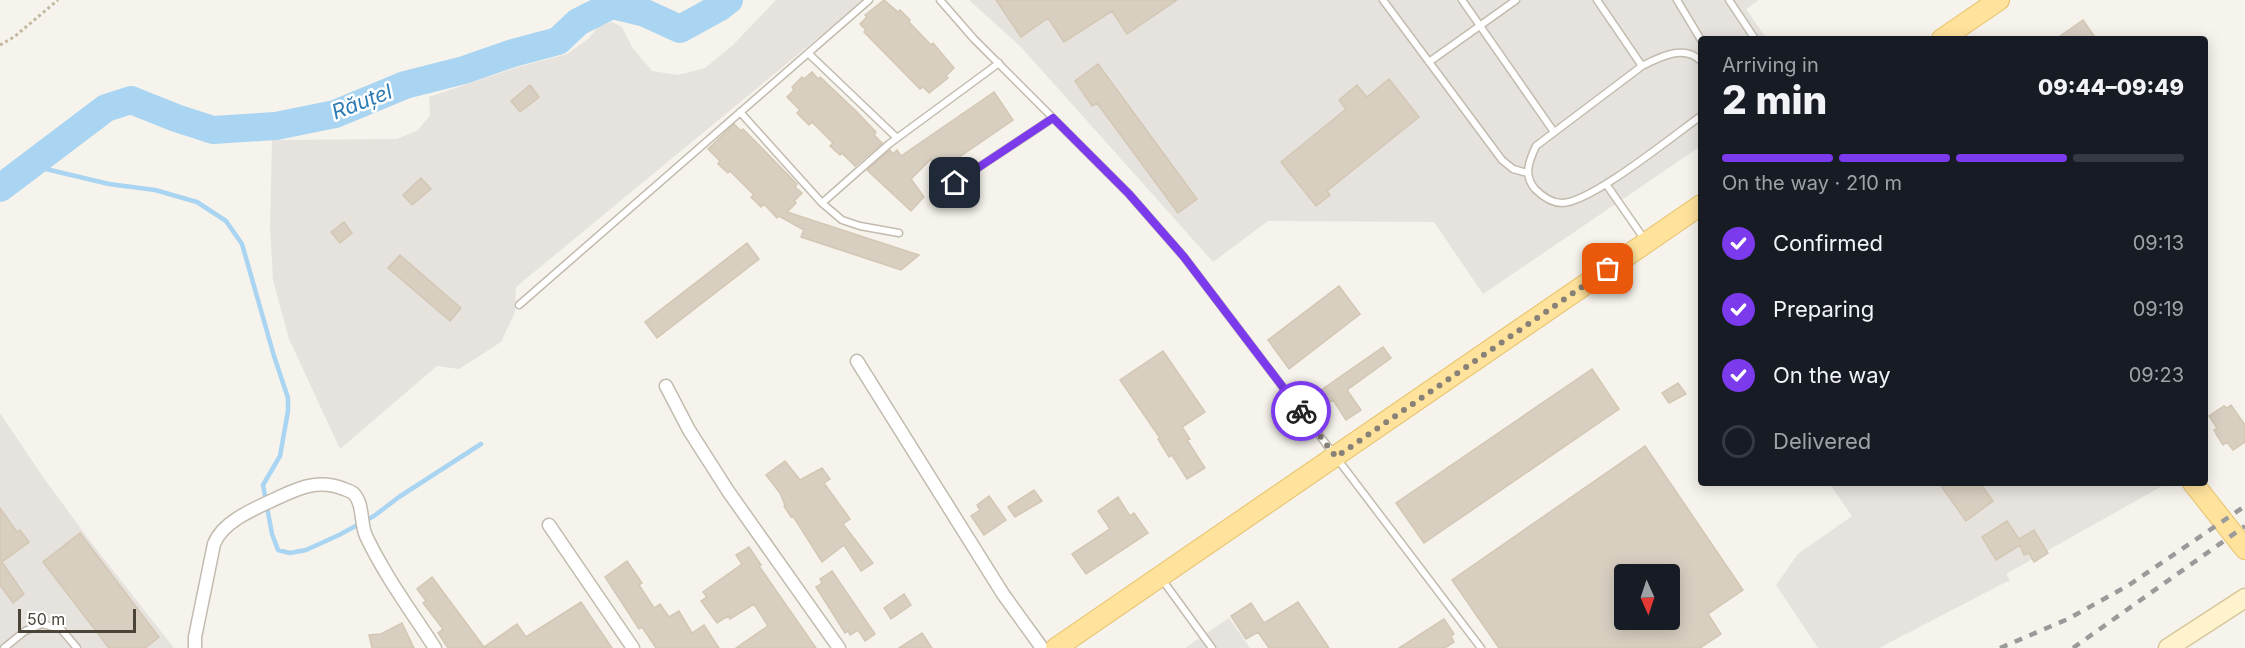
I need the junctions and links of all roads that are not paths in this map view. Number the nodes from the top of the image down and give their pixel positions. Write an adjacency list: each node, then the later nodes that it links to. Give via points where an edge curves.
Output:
1 (869, 0): 14 (lane)
2 (1383, 0): 16 (lane)
3 (1462, 0): 10 (lane)
4 (1516, 0): 10 (lane)
5 (1598, 0): 18 (lane)
6 (1677, 0): 11 (lane)
7 (1729, 0): 12 (lane)
8 (1999, 0): 13 (main road)
9 (942, 1): 17 (lane)
10 (1479, 26): 16 (lane); 22 (lane)
11 (1699, 36)
12 (1753, 36)
13 (1946, 36)
14 (808, 53): 19 (lane); 23 (lane)
15 (1698, 58): 18 (lane, via 1678,52)
16 (1429, 62): 24 (lane, via 1502,160)
17 (999, 63): 20 (lane); 23 (lane)
18 (1642, 66): 22 (lane)
19 (740, 112): 27 (lane); 31 (lane)
20 (1053, 118): 25 (lane); 34 (lane, via 1129,194 1184,257)
21 (1698, 118): 26 (lane)
22 (1554, 132): 24 (lane, via 1536,146)
23 (897, 138): 27 (lane)
24 (1527, 173): 26 (lane, via 1542,197 1560,204 1573,202)
25 (955, 183)
26 (1606, 184): 30 (lane)
27 (822, 203): 29 (lane, via 842,220)
28 (1698, 207): 30 (main road)
29 (899, 233)
30 (1647, 242): 34 (main road)
31 (519, 304)
32 (857, 361): 46 (street, via 1003,594)
33 (666, 386): 45 (street, via 720,478)
34 (1336, 457): 38 (main road); 49 (lane)
35 (2196, 486): 37 (main road)
36 (549, 525): 44 (street)
37 (2245, 549)
38 (1160, 576): 47 (main road); 48 (lane)
39 (2245, 598): 50 (street)
40 (4, 648): 41 (lane, via 42,624 61,629)
41 (77, 648)
42 (195, 648): 43 (street, via 219,533 256,508 299,488 332,484 353,493 360,506 364,532 377,558)
43 (435, 648)
44 (633, 648)
45 (839, 648)
46 (1042, 648)
47 (1056, 648)
48 (1212, 648)
49 (1481, 648)
50 (2168, 648)

